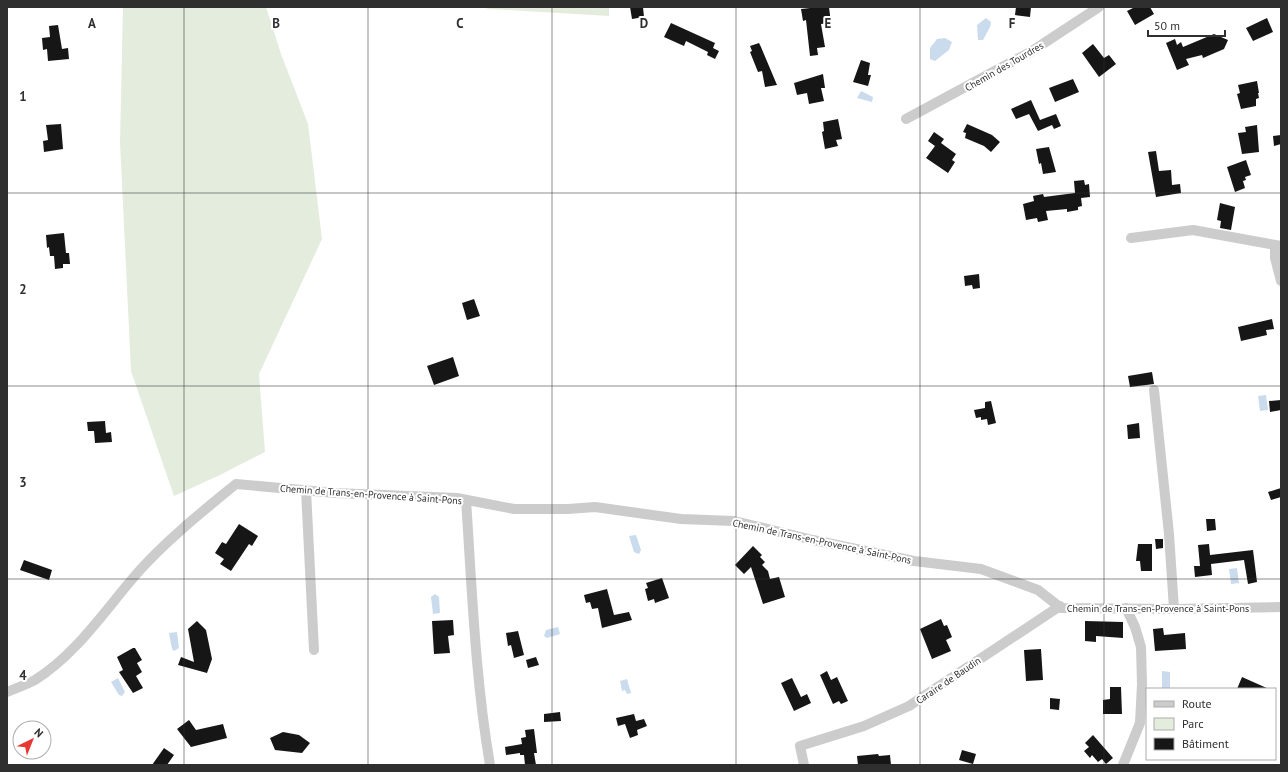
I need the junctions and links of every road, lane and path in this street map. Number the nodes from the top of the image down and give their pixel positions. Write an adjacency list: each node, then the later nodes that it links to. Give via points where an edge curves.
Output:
1 (1099, 7): 2 (street, Chemin des Tourdres, via 1032,51)
2 (906, 119)
3 (1131, 238): 4 (street, via 1193,230)
4 (1278, 246): 5 (street, via 1275,258)
5 (1281, 281)
6 (1154, 390): 12 (street, via 1170,540)
7 (306, 490): 8 (street, Chemin de Trans-en-Provence à Saint-Pons); 13 (street); 14 (street, Chemin de Trans-en-Provence à Saint-Pons, via 236,484 161,548 89,632 58,662 35,680)
8 (466, 500): 9 (street, Chemin de Trans-en-Provence à Saint-Pons, via 514,509 595,506 681,519 734,521 914,561 981,569 1038,590); 15 (street, via 476,664)
9 (1060, 606): 11 (street, Chemin de Trans-en-Provence à Saint-Pons); 16 (street, Caraire de Baudin, via 909,706 864,726 800,746)
10 (1281, 607): 12 (street, Chemin de Trans-en-Provence à Saint-Pons)
11 (1126, 608): 12 (street, Chemin de Trans-en-Provence à Saint-Pons); 17 (street, via 1141,646 1142,684 1140,723)
12 (1174, 609)
13 (314, 650)
14 (7, 692)
15 (490, 765)
16 (804, 765)
17 (1123, 765)

